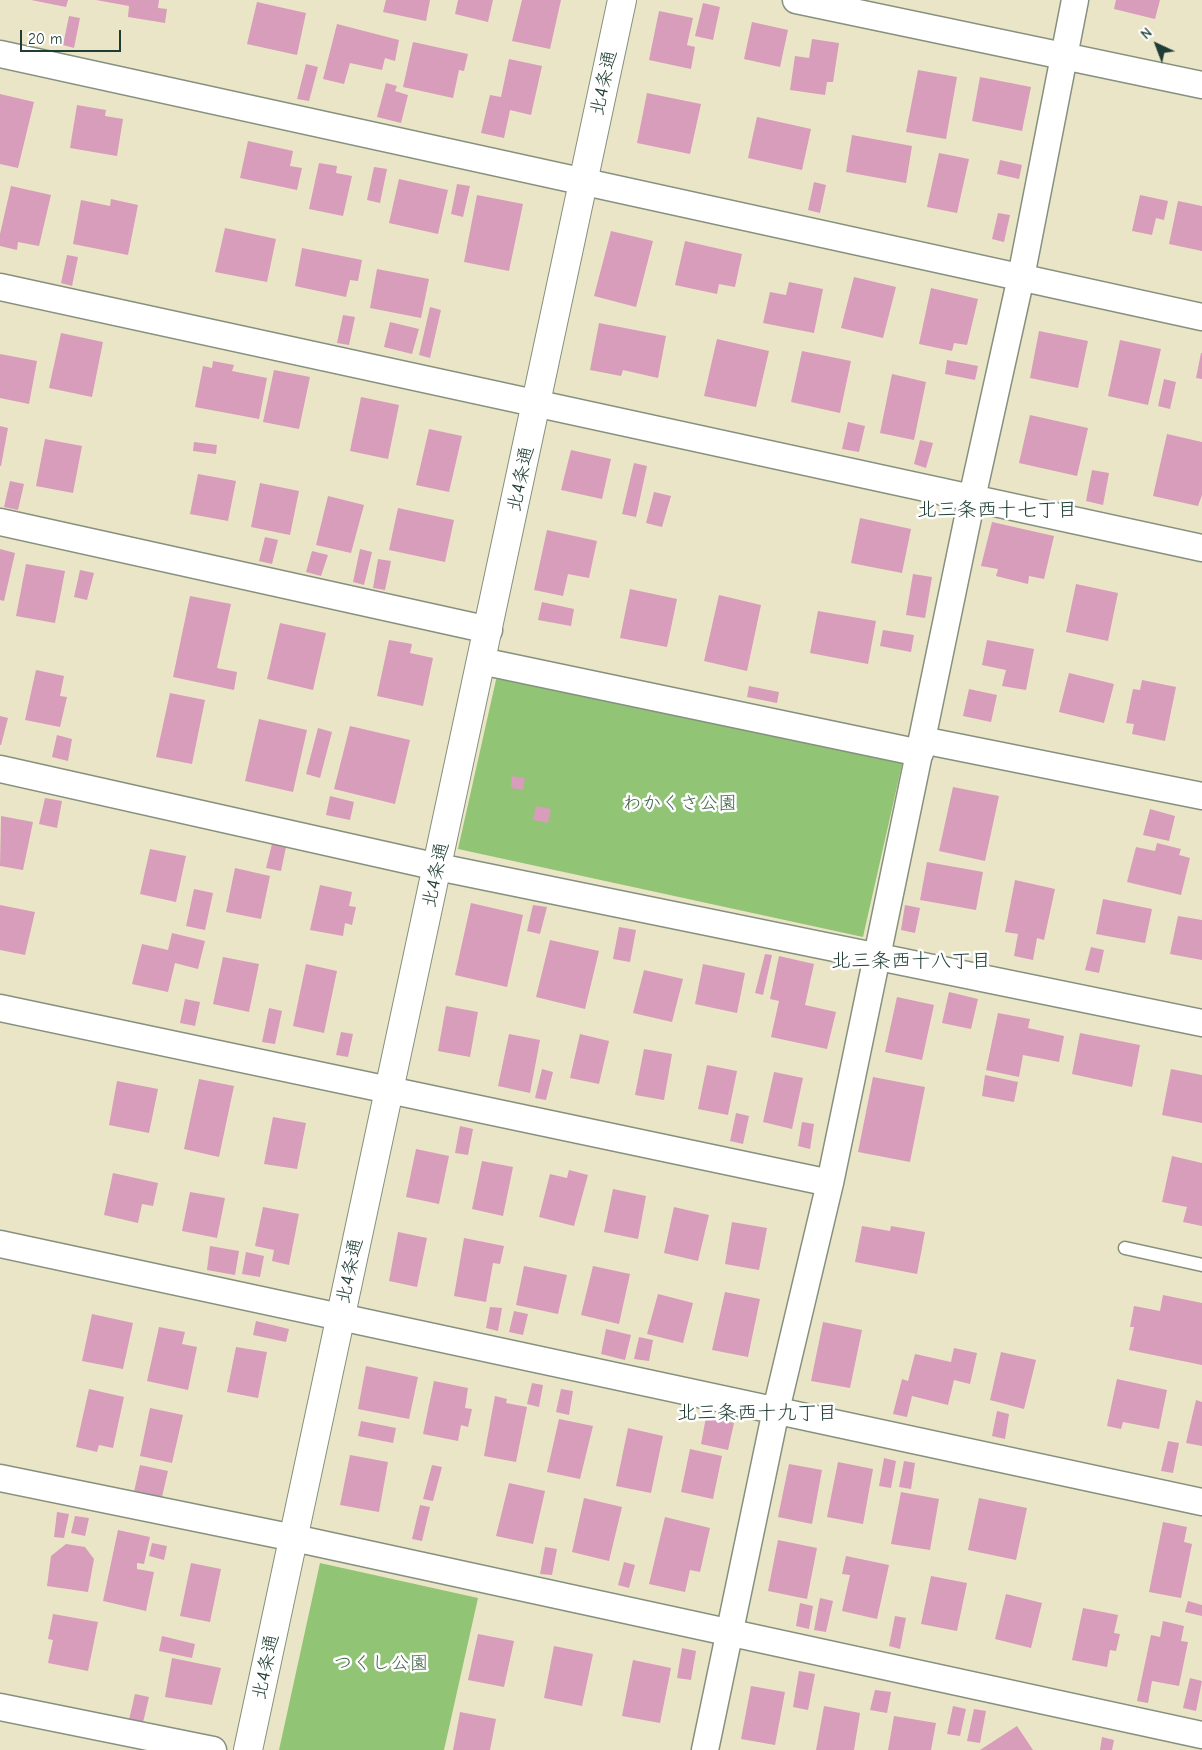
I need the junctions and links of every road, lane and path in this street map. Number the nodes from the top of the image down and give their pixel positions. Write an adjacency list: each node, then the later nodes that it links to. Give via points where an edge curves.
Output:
1 (622, 0): 7 (street, 北4条通)
2 (796, 0): 5 (street)
3 (1075, 0): 5 (street)
4 (0, 54): 7 (street)
5 (1063, 56): 6 (street); 8 (street)
6 (1202, 85)
7 (582, 183): 8 (street); 11 (street, 北4条通)
8 (1021, 278): 10 (street); 12 (street)
9 (0, 287): 11 (street)
10 (1202, 317)
11 (537, 404): 12 (street); 15 (street, 北4条通)
12 (972, 498): 14 (street); 17 (street)
13 (0, 522): 15 (street)
14 (1202, 548)
15 (489, 630): 16 (street, 北4条通)
16 (481, 661): 17 (street); 20 (street, 北4条通)
17 (921, 746): 19 (street); 21 (street)
18 (0, 769): 20 (street)
19 (1202, 796)
20 (438, 867): 21 (street); 24 (street, 北4条通)
21 (878, 956): 23 (street); 25 (street)
22 (0, 1008): 24 (street)
23 (1202, 1023)
24 (390, 1091): 25 (street); 29 (street, 北4条通)
25 (830, 1183): 30 (street)
26 (0, 1244): 29 (street)
27 (1125, 1248): 28 (lane)
28 (1202, 1265)
29 (340, 1318): 30 (street); 33 (street, 北4条通)
30 (776, 1410): 32 (street); 34 (street)
31 (0, 1478): 33 (street)
32 (1202, 1502)
33 (294, 1538): 34 (street); 38 (street, 北4条通)
34 (731, 1633): 36 (street); 39 (street)
35 (0, 1707): 37 (street)
36 (1202, 1735)
37 (213, 1750)
38 (248, 1750)
39 (706, 1750)

